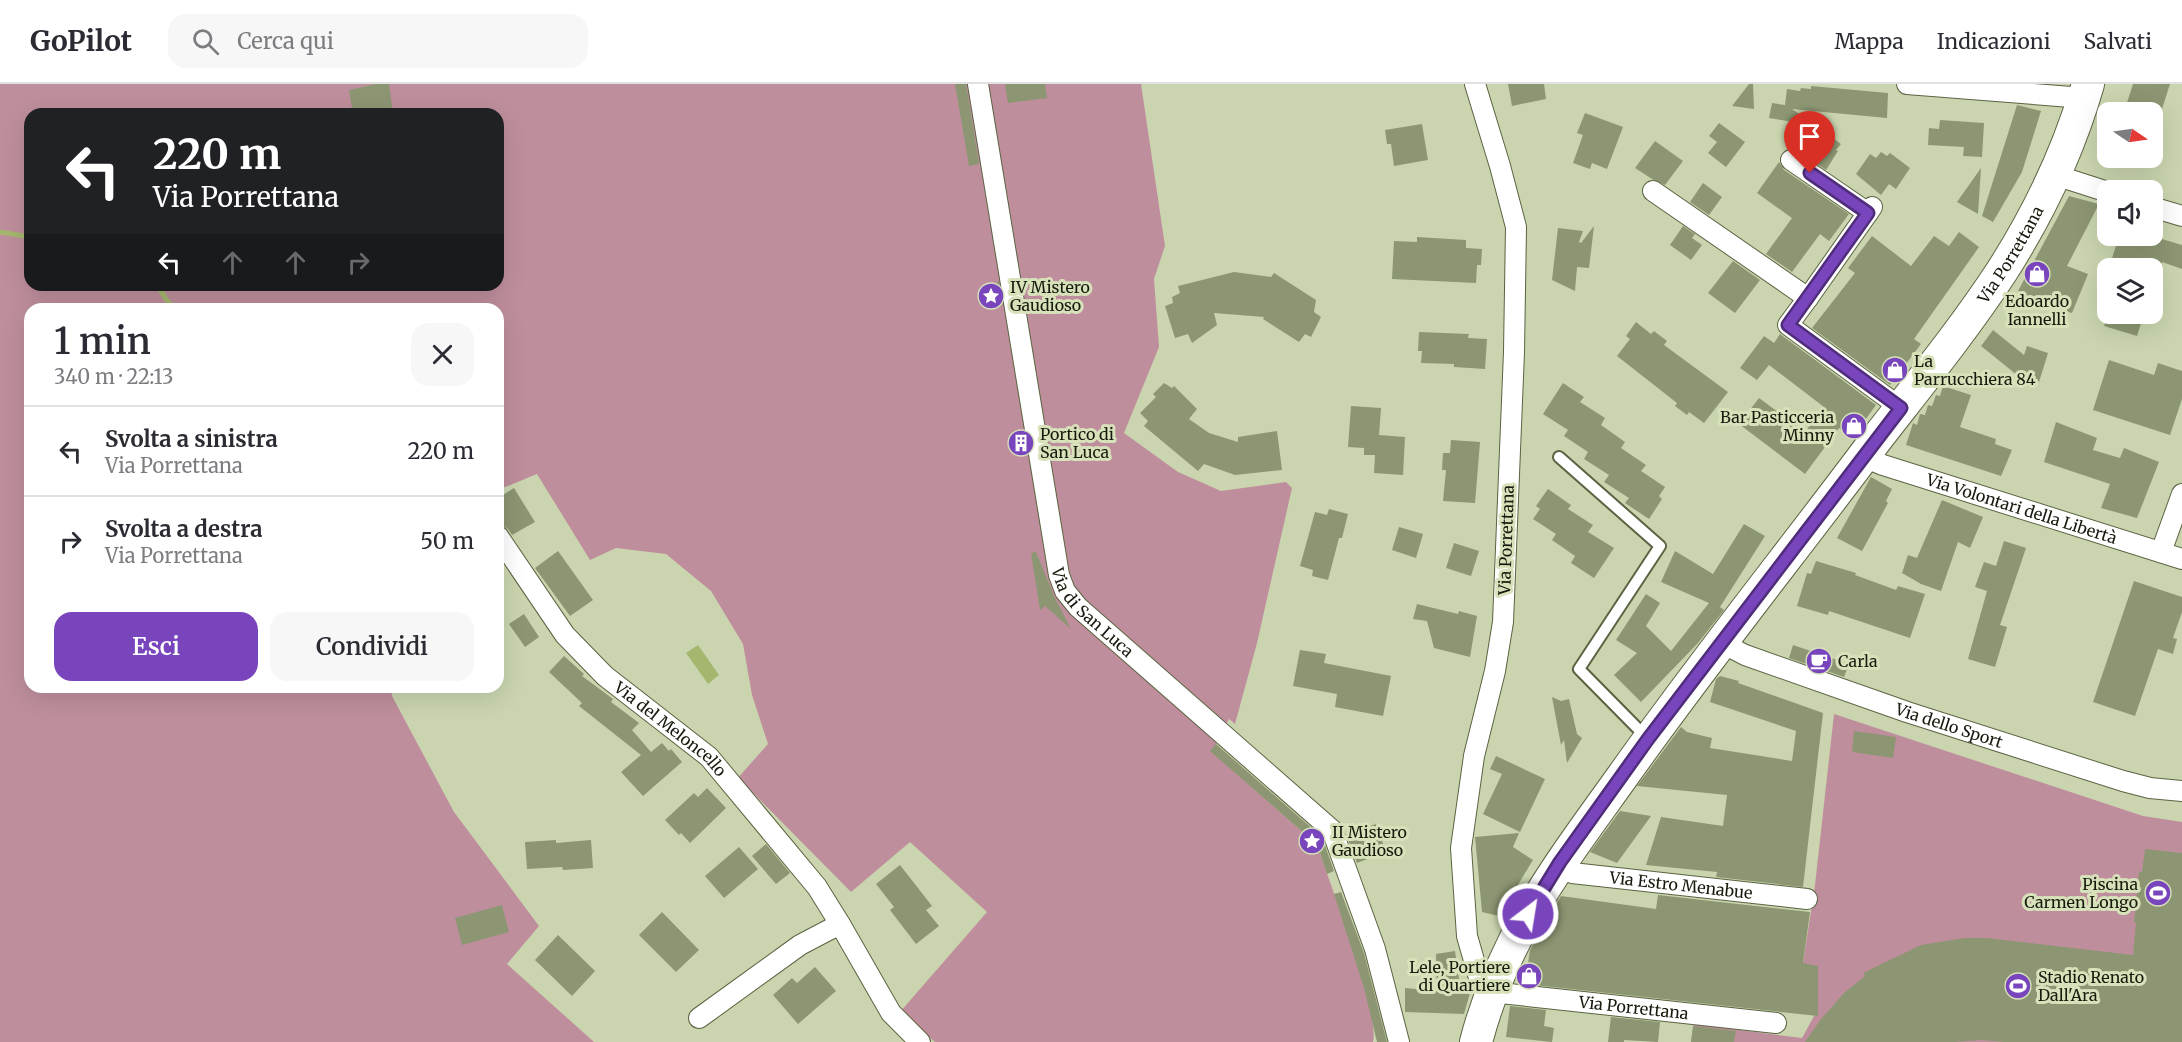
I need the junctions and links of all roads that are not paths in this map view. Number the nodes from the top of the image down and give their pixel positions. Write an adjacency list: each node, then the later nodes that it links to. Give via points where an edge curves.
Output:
1 (978, 84): 29 (street, Via di San Luca, via 1059,575 1065,591 1078,607 1332,830 1375,949)
2 (1474, 84): 25 (street, Via Porrettana, via 1516,227 1503,622 1474,756 1461,848 1467,936 1479,978)
3 (1907, 84): 4 (street)
4 (2086, 91): 6 (main road, Via Porrettana)
5 (1791, 160): 11 (street, via 1870,210)
6 (2055, 175): 7 (street); 12 (main road, Via Porrettana, via 2002,271)
7 (2097, 188)
8 (1653, 191): 11 (street)
9 (2163, 210): 10 (street)
10 (2182, 216)
11 (1808, 298): 12 (street, via 1788,325)
12 (1901, 408): 14 (main road, Via Porrettana)
13 (1558, 457): 20 (lane, via 1660,546 1579,669)
14 (1864, 457): 17 (street, Via Volontari della Libertà); 19 (main road, Via Porrettana)
15 (2182, 494): 17 (street)
16 (504, 545): 24 (street, Via del Meloncello, via 565,635 605,676 709,757 817,887)
17 (2161, 552): 18 (street, Via Volontari della Libertà)
18 (2182, 559)
19 (1722, 643): 20 (main road, Via Porrettana); 21 (street, Via dello Sport, via 1745,655 1947,726 2137,785)
20 (1648, 739): 22 (main road, Via Porrettana)
21 (2182, 791)
22 (1560, 862): 23 (street, Via Estro Menabue, via 1572,873); 25 (main road, Via Porrettana, via 1518,932)
23 (1807, 899)
24 (840, 924): 26 (street, via 800,945); 28 (street, Via del Meloncello, via 891,1013)
25 (1491, 992): 27 (street, Via Porrettana); 30 (main road, Via Porrettana)
26 (699, 1018)
27 (1776, 1023)
28 (920, 1042)
29 (1399, 1042)
30 (1476, 1042)

